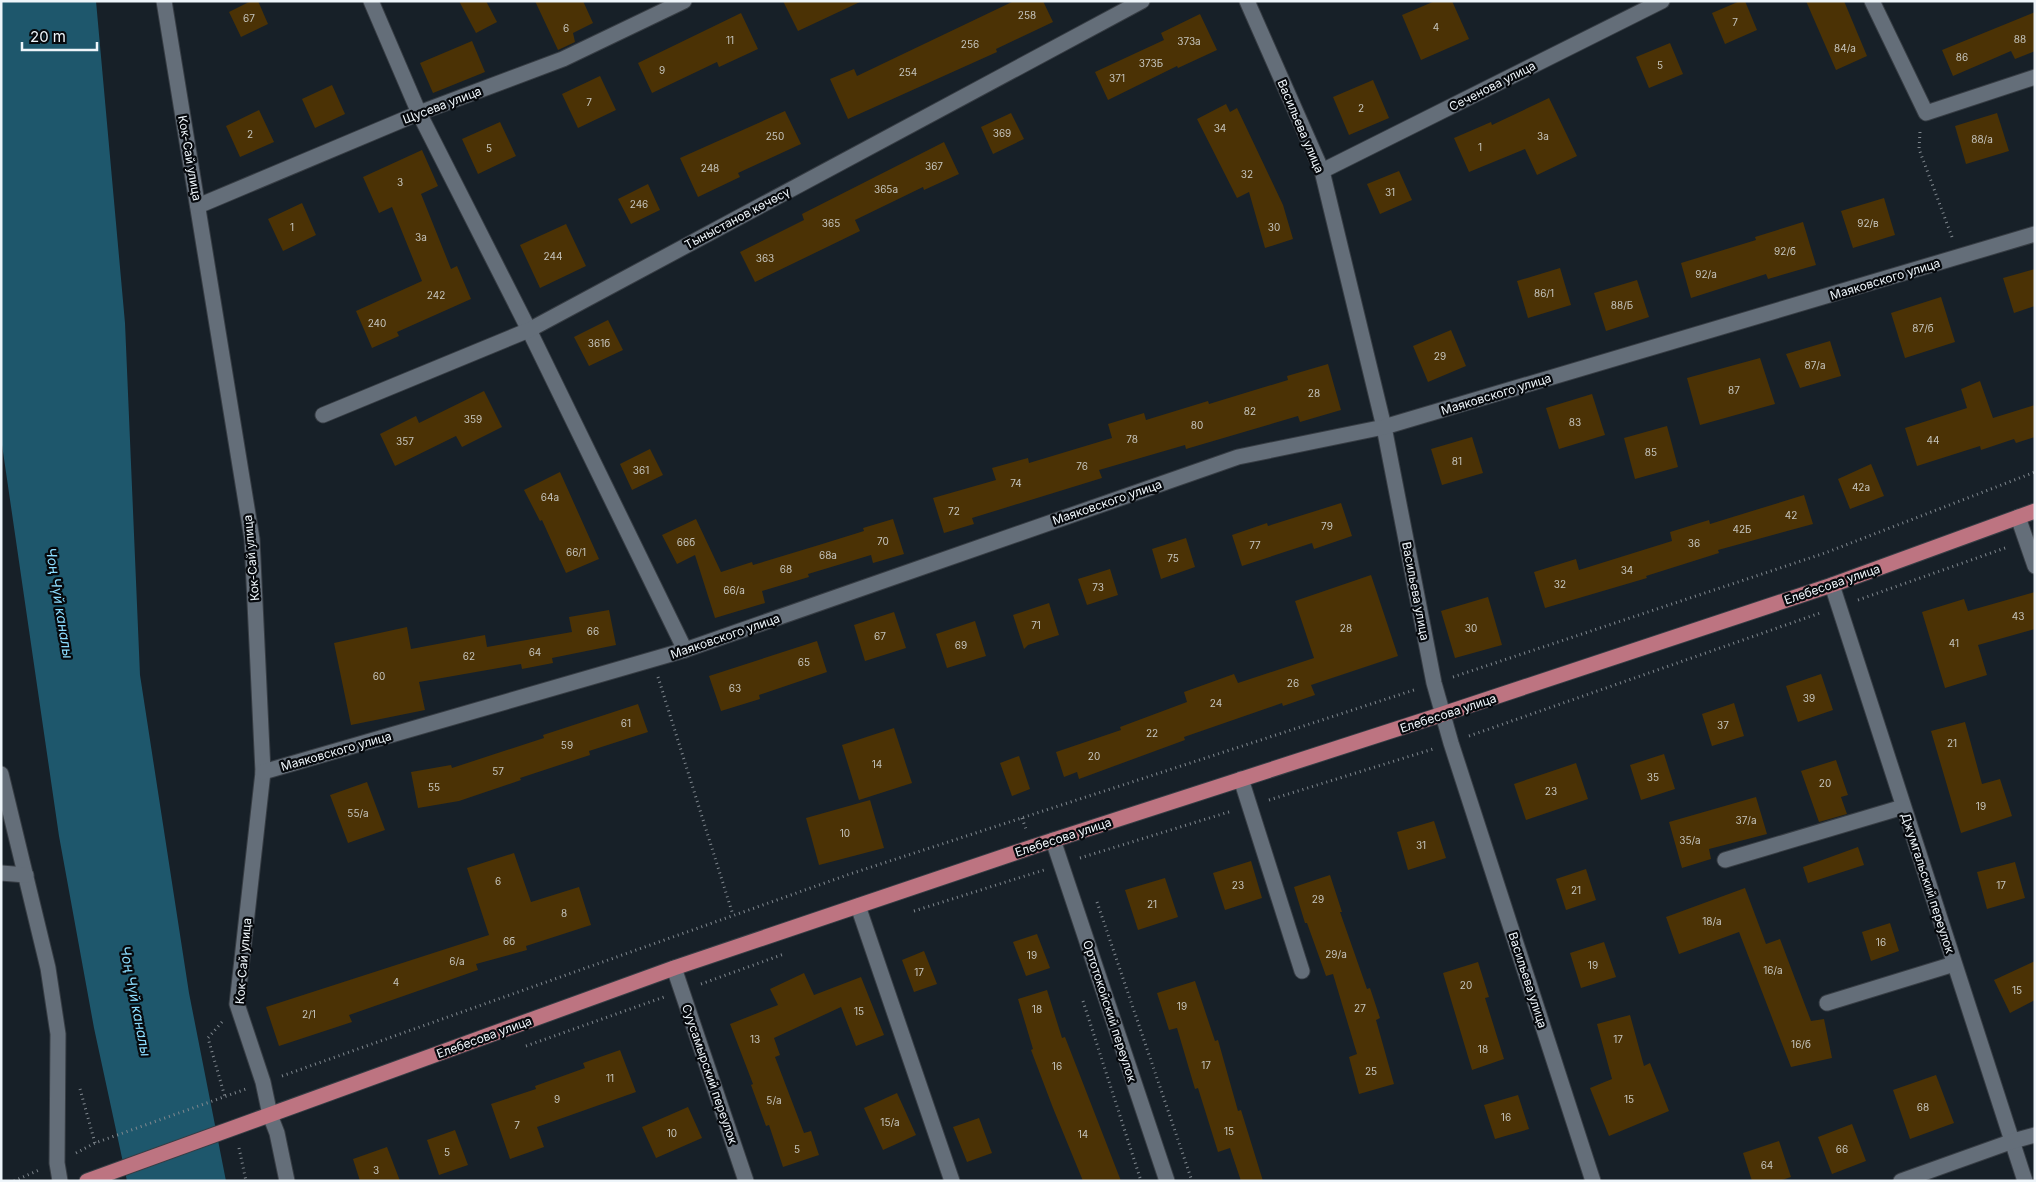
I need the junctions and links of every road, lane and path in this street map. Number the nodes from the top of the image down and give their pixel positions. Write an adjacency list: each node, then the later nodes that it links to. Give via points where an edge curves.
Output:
1 (164, 1): 12 (street, Кок-Сай улица)
2 (371, 1): 9 (street)
3 (684, 1): 9 (street, Щусева улица, via 563,59)
4 (1142, 1): 15 (street, Тыныстанов көчөсү)
5 (1246, 1): 11 (street, Васильева улица)
6 (1662, 1): 11 (street, Сеченова улица)
7 (1872, 1): 10 (street)
8 (2035, 77): 10 (street)
9 (420, 113): 12 (street, Щусева улица); 15 (street)
10 (1926, 113): 14 (path, via 1921,123 1919,149)
11 (1322, 171): 17 (street, Васильева улица)
12 (198, 206): 30 (street, Кок-Сай улица, via 252,539)
13 (2035, 234): 14 (street, Маяковского улица)
14 (1958, 257): 17 (street, Маяковского улица)
15 (529, 330): 16 (street, Тыныстанов көчөсү); 25 (street)
16 (324, 415)
17 (1384, 427): 25 (street, Маяковского улица, via 1238,456); 27 (street, Васильева улица)
18 (2035, 472): 27 (path, via 1825,553)
19 (2035, 511): 20 (main road, Елебесова улица)
20 (2018, 517): 21 (street); 23 (main road, Елебесова улица)
21 (2026, 541): 22 (street); 24 (path)
22 (2035, 566)
23 (1832, 585): 24 (street, Джумгальский переулок); 28 (main road, Елебесова улица)
24 (1838, 607): 29 (path); 34 (street, Джумгальский переулок)
25 (685, 650): 26 (street, Маяковского улица)
26 (653, 659): 30 (street, Маяковского улица); 47 (path)
27 (1434, 683): 28 (street, Васильева улица); 35 (path)
28 (1443, 714): 29 (street, Васильева улица); 32 (main road, Елебесова улица)
29 (1451, 743): 33 (path); 78 (street, Васильева улица)
30 (263, 772): 57 (street, Кок-Сай улица, via 236,1004)
31 (1, 774): 42 (street)
32 (1241, 780): 33 (street); 36 (main road, Елебесова улица)
33 (1249, 806): 39 (path); 51 (street)
34 (1903, 807): 38 (street); 49 (street, Джумгальский переулок)
35 (1022, 818): 37 (path); 47 (path)
36 (1053, 840): 37 (main road, Елебесова улица); 39 (street, Ортотокойский переулок)
37 (1032, 847): 40 (path); 45 (main road, Елебесова улица)
38 (1726, 860)
39 (1061, 865): 40 (path); 76 (street, Ортотокойский переулок)
40 (1041, 871): 43 (path); 46 (path)
41 (1, 873): 42 (street)
42 (26, 875): 67 (street, via 48,968 58,1034)
43 (1044, 880)
44 (1095, 895): 77 (path)
45 (858, 906): 50 (main road, Елебесова улица); 74 (street)
46 (911, 912)
47 (733, 916): 57 (path)
48 (792, 952): 52 (path)
49 (1954, 964): 54 (street); 62 (street, Джумгальский переулок)
50 (674, 968): 52 (street, Суусамырский переулок); 60 (main road, Елебесова улица)
51 (1302, 971)
52 (682, 991): 56 (path); 73 (street, Суусамырский переулок)
53 (1080, 993): 75 (path)
54 (1827, 1004)
55 (208, 1038): 59 (path)
56 (522, 1047)
57 (263, 1082): 59 (path); 60 (street, Кок-Сай улица)
58 (78, 1083): 63 (path)
59 (225, 1097): 63 (path)
60 (270, 1115): 70 (main road, Елебесова улица); 72 (street, Кок-Сай улица)
61 (2035, 1135): 62 (street)
62 (2013, 1141): 79 (street); 80 (street, Джумгальский переулок)
63 (95, 1144): 67 (path)
64 (246, 1145): 65 (path)
65 (238, 1147): 66 (path); 71 (path)
66 (233, 1149)
67 (57, 1163): 68 (path); 69 (street)
68 (14, 1181)
69 (60, 1181)
70 (87, 1181)
71 (246, 1181)
72 (287, 1181)
73 (746, 1181)
74 (952, 1181)
75 (1142, 1181)
76 (1166, 1181)
77 (1192, 1181)
78 (1593, 1181)
79 (1901, 1181)
80 (2025, 1181)

